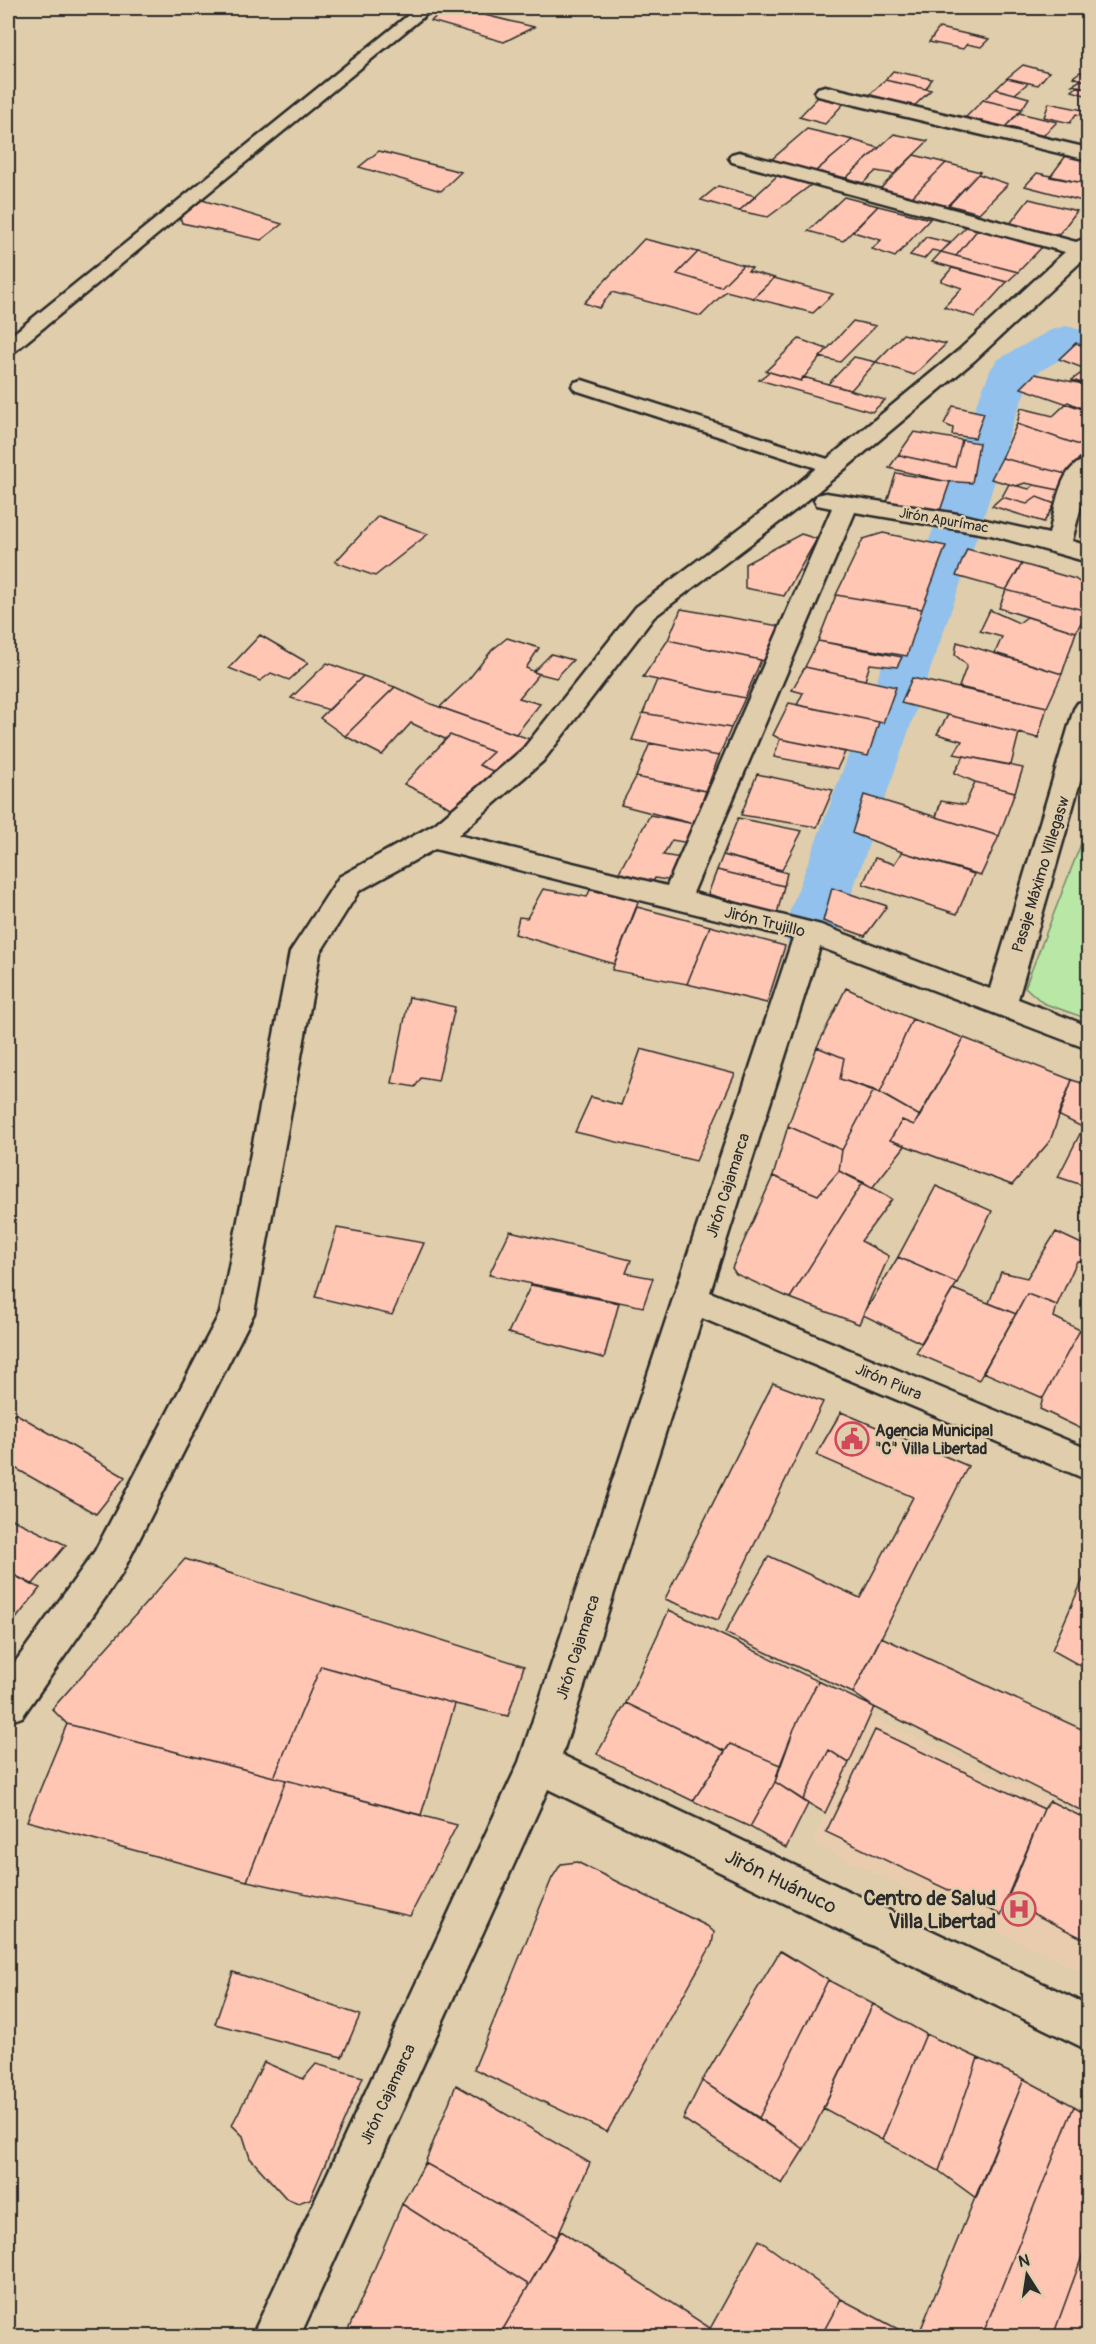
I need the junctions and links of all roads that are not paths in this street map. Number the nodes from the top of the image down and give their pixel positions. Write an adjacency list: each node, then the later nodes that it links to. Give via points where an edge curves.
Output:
1 (426, 8): 6 (lane)
2 (825, 92): 3 (street)
3 (1089, 154)
4 (739, 158): 5 (street)
5 (1085, 246): 8 (street, via 967,355)
6 (8, 347)
7 (582, 386): 8 (lane)
8 (833, 466): 10 (street)
9 (1089, 466): 12 (street, via 1076,478)
10 (798, 495): 11 (street, Jirón Apurímac); 15 (street, via 645,612 532,755 445,831)
11 (847, 503): 12 (street, Jirón Apurímac, via 974,524); 16 (street)
12 (1059, 544): 13 (street, Jirón Apurímac)
13 (1089, 554)
14 (1089, 709): 18 (street, Pasaje Máximo Villegasw)
15 (431, 838): 16 (street, Jirón Trujillo); 22 (street, via 349,884 304,952 237,1313 108,1563)
16 (676, 899): 17 (street, Jirón Trujillo)
17 (810, 932): 18 (street, Jirón Trujillo); 20 (street, Jirón Cajamarca)
18 (1001, 1005): 19 (street, Jirón Trujillo)
19 (1089, 1038)
20 (690, 1298): 21 (street, Jirón Piura); 23 (street, Jirón Cajamarca)
21 (1089, 1465)
22 (8, 1704)
23 (539, 1764): 24 (street, Jirón Huánuco); 25 (street, Jirón Cajamarca)
24 (1089, 2028)
25 (276, 2337)

